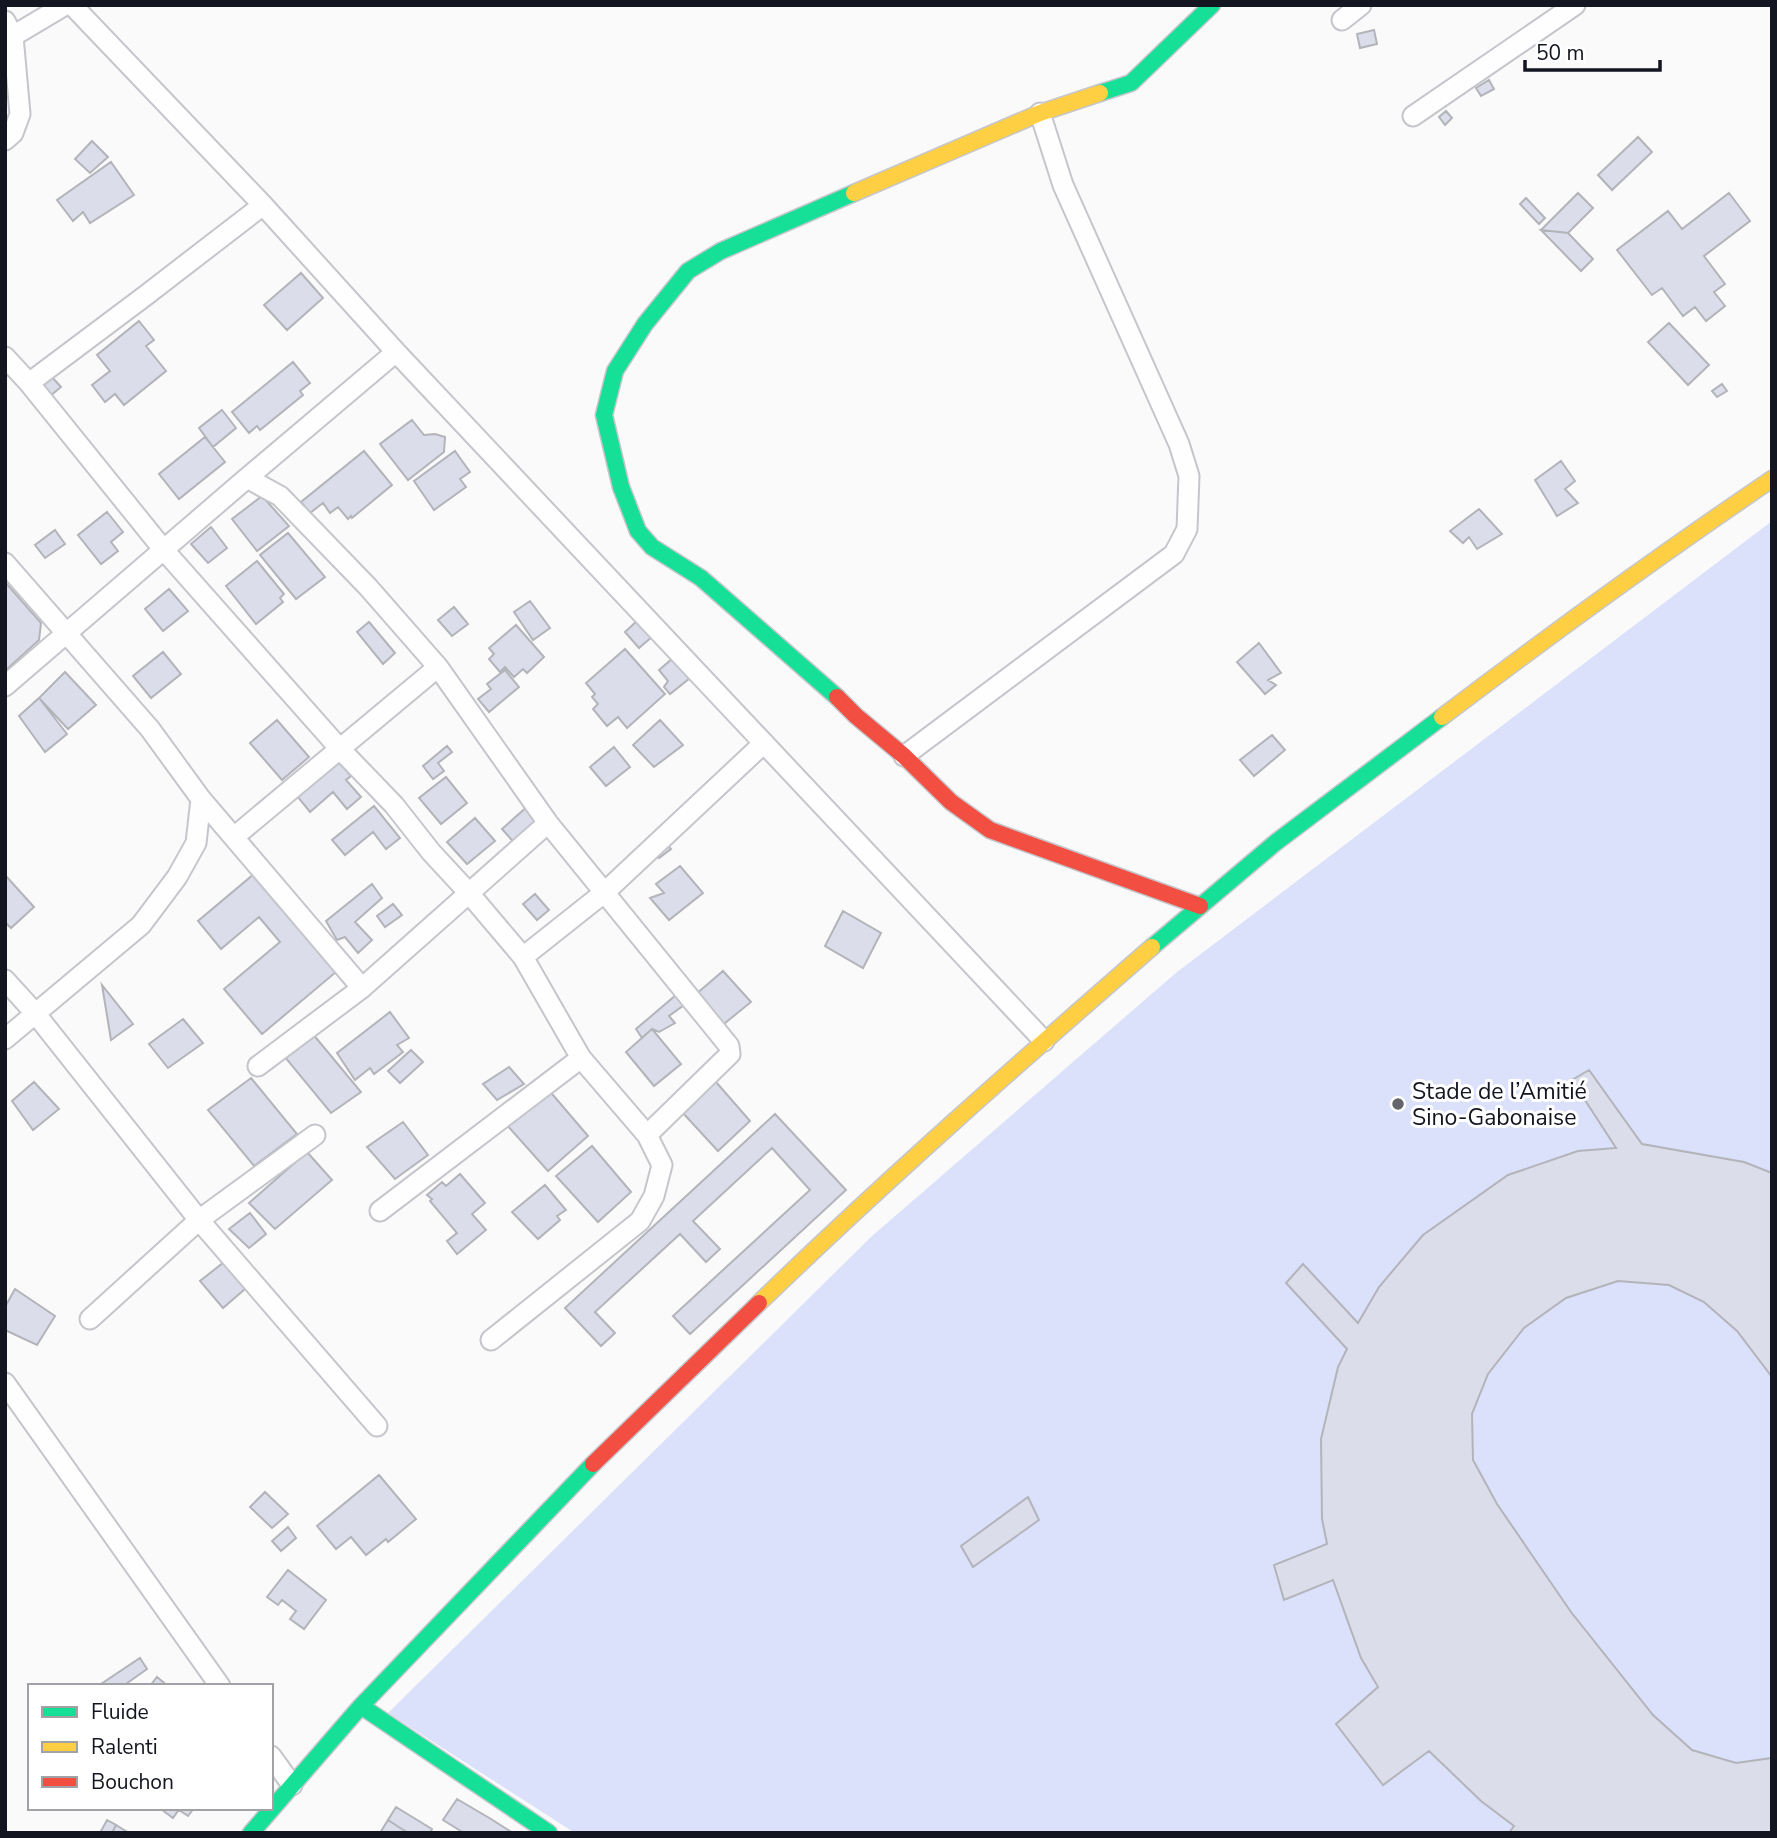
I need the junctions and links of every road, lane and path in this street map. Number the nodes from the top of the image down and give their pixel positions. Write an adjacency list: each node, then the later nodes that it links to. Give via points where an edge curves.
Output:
1 (65, 5): 7 (street)
2 (72, 5): 11 (street)
3 (1213, 5): 8 (main road, via 1131,83)
4 (1361, 5): 6 (street)
5 (1575, 5): 9 (street)
6 (1342, 20)
7 (9, 28): 10 (street, via 20,114)
8 (1040, 113): 24 (street, via 1063,185 1179,444 1189,476 1187,529 1174,554); 24 (main road, via 721,251 688,271 615,371 604,415 628,507 638,531 652,547 701,578)
9 (1412, 116)
10 (5, 140)
11 (263, 205): 12 (street); 14 (street)
12 (396, 352): 15 (street); 22 (street)
13 (5, 357): 14 (street)
14 (29, 383): 17 (street)
15 (247, 478): 17 (street); 20 (street, via 280,496)
16 (1772, 479): 30 (main road, via 1525,654 1275,843)
17 (163, 549): 19 (street); 23 (street)
18 (5, 563): 19 (street)
19 (66, 634): 21 (street); 25 (street, via 150,729)
20 (438, 667): 23 (street); 26 (street)
21 (5, 686)
22 (764, 743): 29 (street); 36 (street)
23 (340, 750): 27 (street); 28 (street)
24 (904, 756): 30 (main road, via 951,802 990,830)
25 (201, 799): 27 (street); 34 (street, via 196,843 141,925)
26 (548, 823): 28 (street); 29 (street)
27 (234, 837): 33 (street)
28 (468, 892): 31 (street); 33 (street)
29 (605, 892): 31 (street); 40 (street, via 729,1046 730,1054)
30 (1200, 906): 36 (main road)
31 (523, 957): 37 (street)
32 (5, 980): 34 (street)
33 (362, 988): 38 (street)
34 (35, 1013): 35 (street); 42 (street)
35 (5, 1039)
36 (1044, 1041): 48 (main road, via 803,1260 606,1451)
37 (581, 1058): 40 (street); 41 (street)
38 (258, 1066)
39 (315, 1135): 42 (street)
40 (648, 1135): 44 (street, via 662,1165 654,1196 640,1221)
41 (380, 1211)
42 (199, 1220): 43 (street); 46 (street)
43 (90, 1319)
44 (491, 1340)
45 (5, 1383): 47 (street)
46 (377, 1426)
47 (219, 1684)
48 (361, 1706): 50 (main road); 54 (main road)
49 (273, 1759): 50 (street)
50 (292, 1785): 51 (main road)
51 (273, 1807)
52 (271, 1810): 53 (main road)
53 (251, 1833)
54 (549, 1833)

